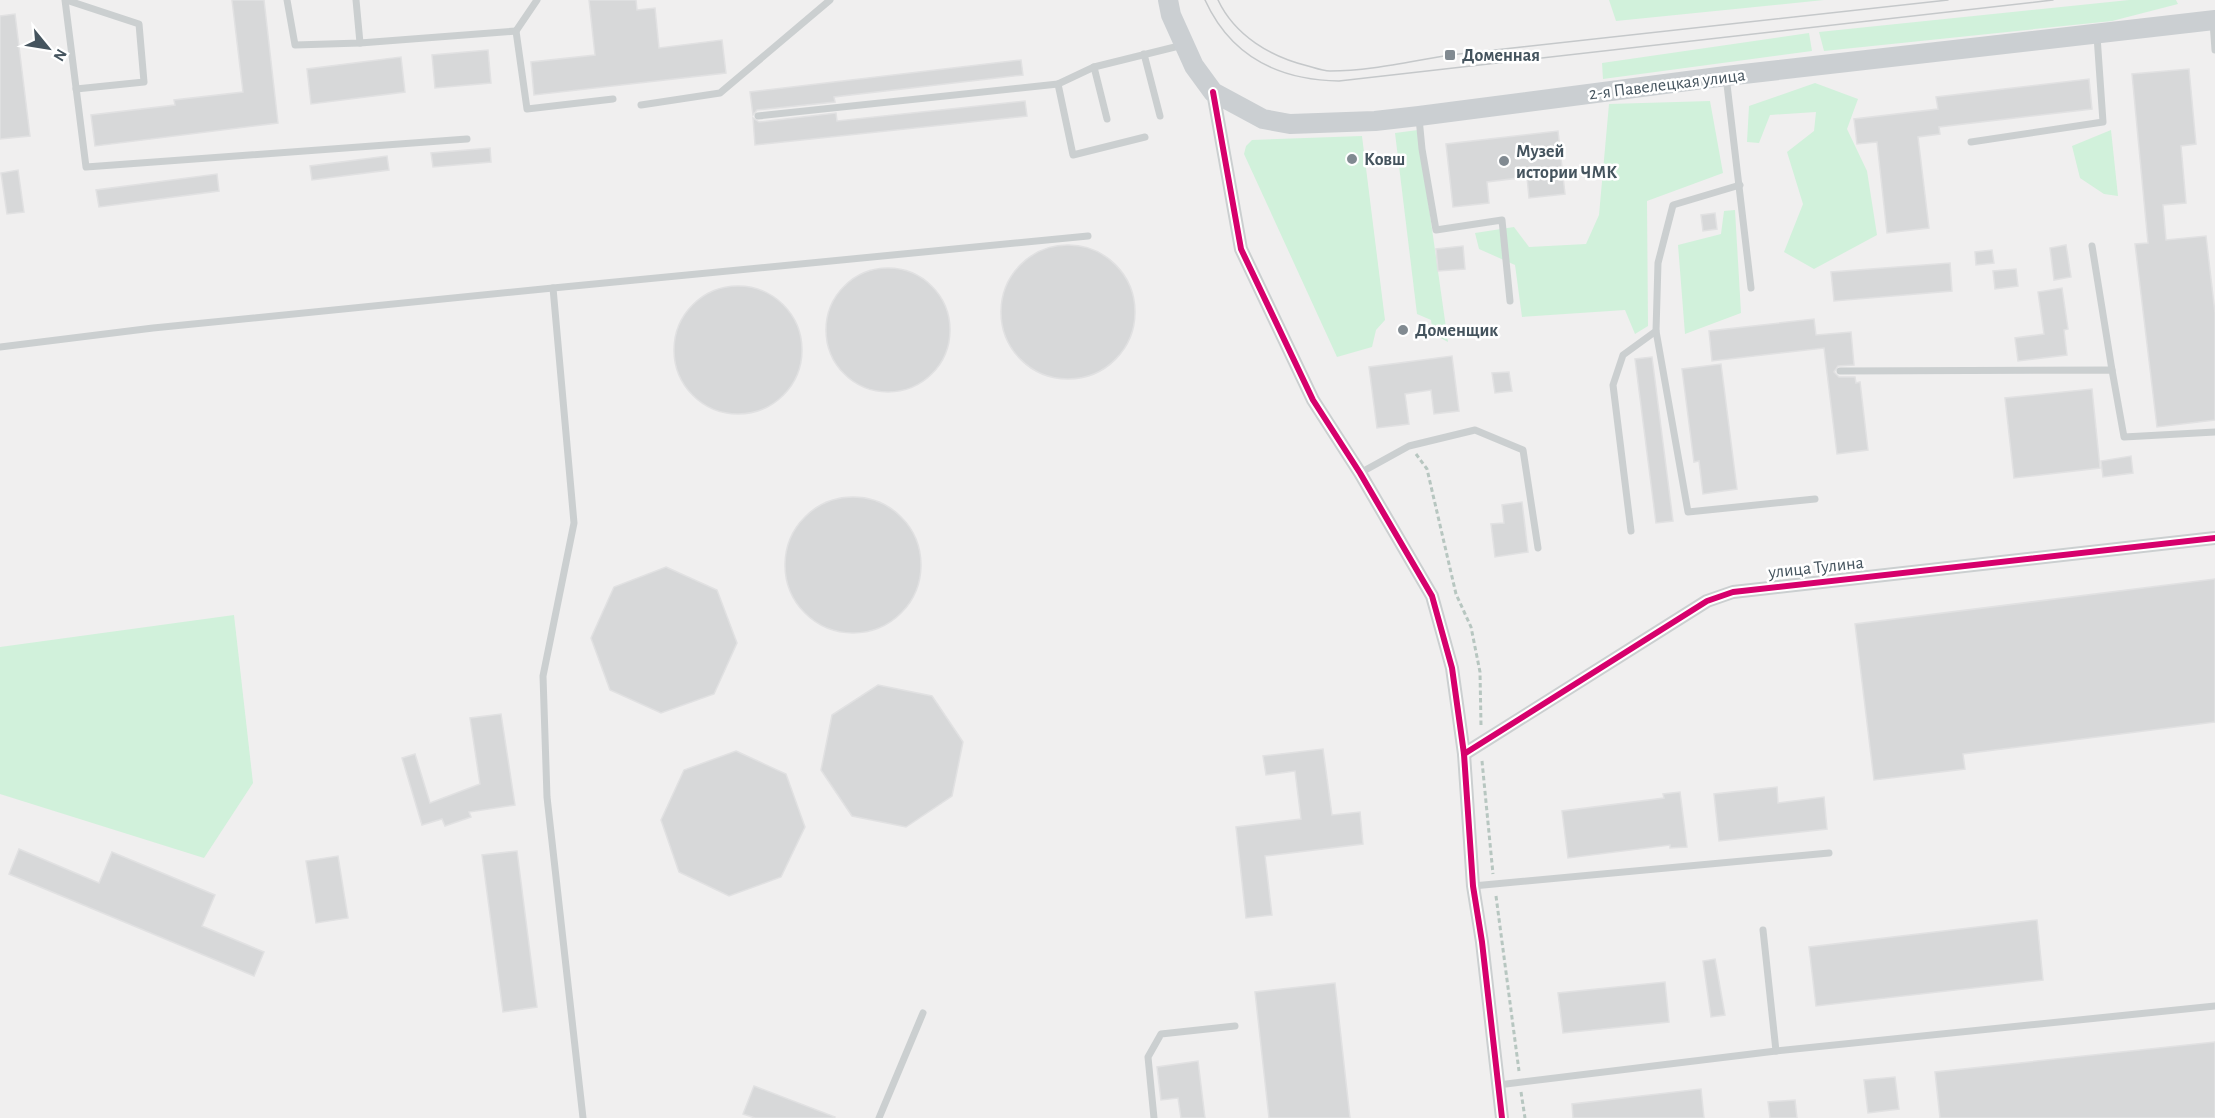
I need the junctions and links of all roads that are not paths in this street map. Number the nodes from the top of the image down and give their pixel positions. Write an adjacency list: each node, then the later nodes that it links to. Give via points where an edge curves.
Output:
1 (66, 0): 17 (lane); 17 (lane, via 138,24 144,82)
2 (287, 0): 10 (lane, via 295,45)
3 (356, 0): 10 (lane)
4 (537, 0): 8 (lane)
5 (830, 0): 20 (lane, via 720,93)
6 (1170, 8): 11 (main road, 2-я Павелецкая улица)
7 (2214, 20): 9 (main road, 2-я Павелецкая улица); 12 (lane)
8 (516, 31): 10 (lane); 19 (lane, via 526,109)
9 (2097, 34): 15 (main road, 2-я Павелецкая улица); 27 (lane, via 2103,122)
10 (360, 44)
11 (1183, 45): 13 (lane); 18 (main road, 2-я Павелецкая улица)
12 (2215, 50)
13 (1144, 54): 14 (lane); 22 (lane)
14 (1094, 67): 16 (lane); 24 (lane)
15 (1726, 76): 23 (main road, 2-я Павелецкая улица); 28 (lane)
16 (1058, 84): 21 (lane); 25 (lane, via 1073,155)
17 (76, 89): 26 (lane, via 86,167)
18 (1213, 92): 23 (main road, 2-я Павелецкая улица, via 1263,119 1290,124); 39 (street, via 1241,249 1313,400)
19 (613, 99)
20 (641, 105)
21 (758, 116)
22 (1160, 116)
23 (1419, 116): 33 (lane, via 1436,230 1502,220)
24 (1107, 119)
25 (1145, 137)
26 (467, 139)
27 (1971, 142)
28 (1740, 185): 32 (lane); 34 (lane, via 1673,205 1658,263)
29 (1088, 236): 31 (lane)
30 (2092, 246): 36 (lane)
31 (554, 288): 35 (lane); 53 (lane, via 574,523 543,676 547,797)
32 (1751, 288)
33 (1510, 301)
34 (1656, 331): 40 (lane, via 1688,512); 41 (lane, via 1623,355 1613,385)
35 (0, 347)
36 (2112, 370): 37 (lane); 38 (lane, via 2124,437)
37 (1840, 371)
38 (2215, 432)
39 (1360, 473): 43 (lane, via 1409,446 1475,430 1523,450); 44 (street, via 1432,596 1452,668)
40 (1815, 499)
41 (1631, 531)
42 (2215, 538): 44 (street, улица Тулина, via 1733,592 1707,601)
43 (1538, 548)
44 (1464, 754): 46 (street)
45 (1829, 853): 46 (lane)
46 (1473, 886): 52 (street)
47 (1763, 930): 51 (lane)
48 (2215, 1006): 51 (lane)
49 (923, 1013): 54 (lane)
50 (1235, 1026): 55 (lane, via 1161,1034 1148,1057)
51 (1776, 1051): 52 (lane)
52 (1498, 1084): 56 (street)
53 (583, 1118)
54 (879, 1118)
55 (1154, 1118)
56 (1502, 1118)

